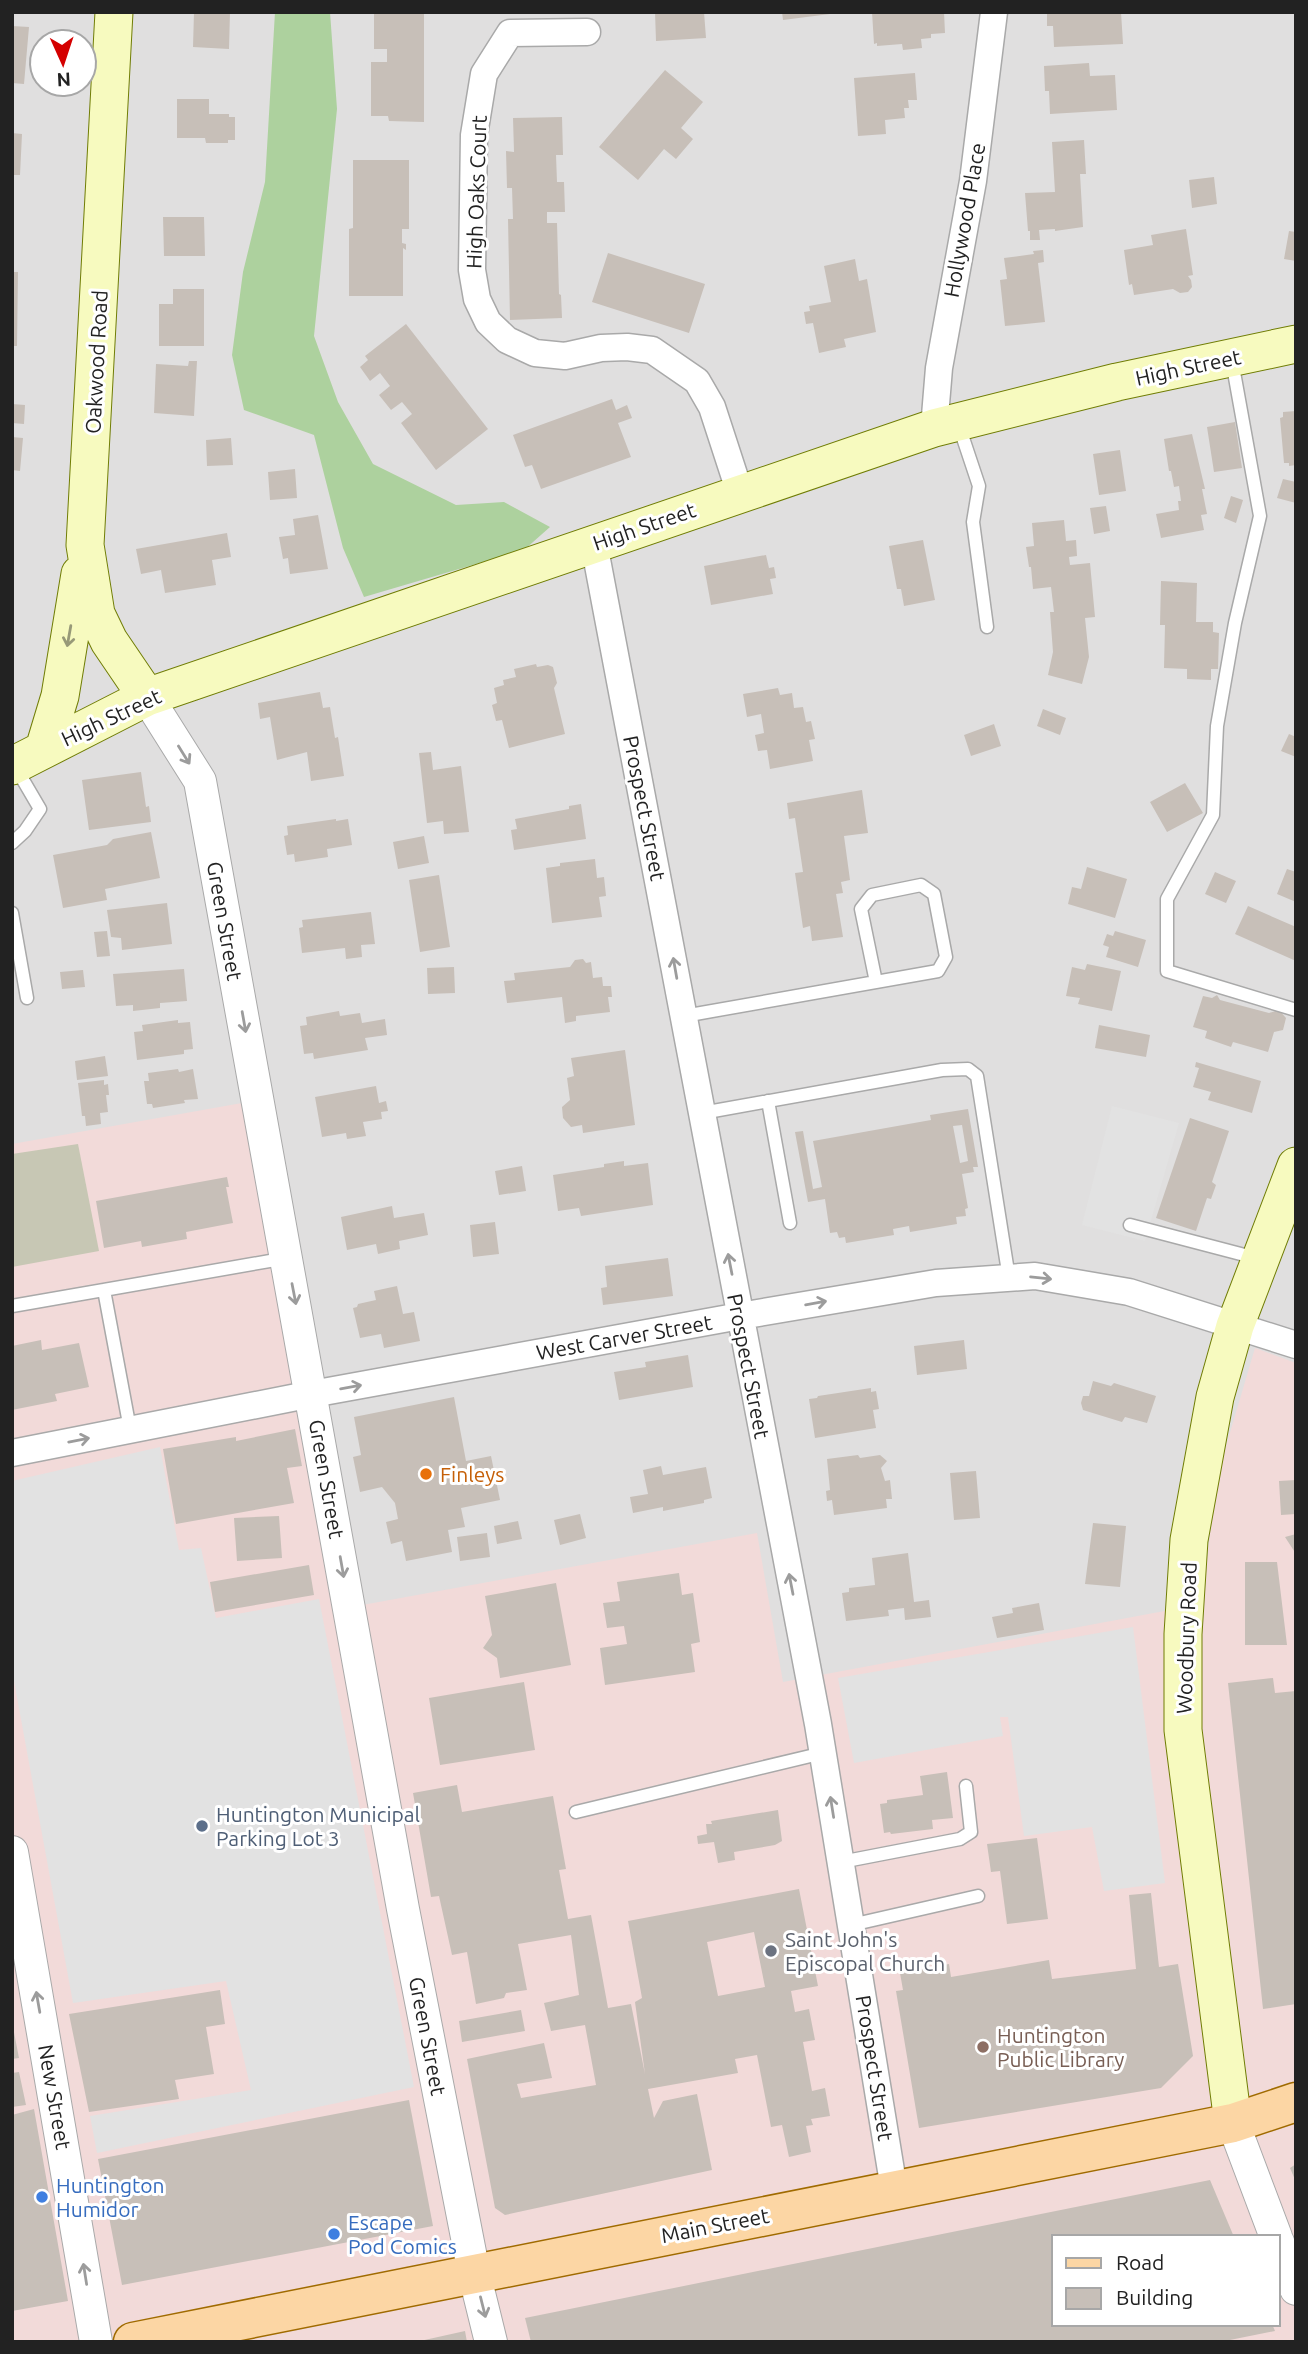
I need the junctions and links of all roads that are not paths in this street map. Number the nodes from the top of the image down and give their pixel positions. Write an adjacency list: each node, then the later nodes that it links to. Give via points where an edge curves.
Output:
1 (114, 12): 10 (main road, Oakwood Road)
2 (993, 12): 7 (street, Hollywood Place, via 973,181 939,368)
3 (506, 23): 4 (street); 8 (street, High Oaks Court, via 484,74 474,135 471,270 488,322 508,340 535,353 565,356 601,348 652,350 697,381 712,407)
4 (587, 32)
5 (1296, 344): 6 (main road, High Street)
6 (1231, 358): 7 (main road, High Street); 18 (lane, via 1260,516 1217,726 1213,815 1167,899 1167,971)
7 (946, 425): 8 (main road, High Street); 11 (lane, via 979,486 973,522)
8 (740, 493): 9 (main road, High Street)
9 (594, 544): 12 (main road, High Street); 19 (street, Prospect Street, one-way to 9)
10 (85, 545): 12 (main road, Oakwood Road, via 96,614); 13 (main road, one-way to 13, via 60,696)
11 (988, 627)
12 (147, 697): 13 (main road, High Street); 25 (street, Green Street, one-way to 25, via 200,781)
13 (23, 760): 14 (lane, via 40,809)
14 (12, 843)
15 (12, 913): 17 (lane)
16 (876, 982): 16 (lane, via 938,971 946,957 934,894 921,885 872,895 861,909); 19 (lane)
17 (27, 998)
18 (1296, 1010)
19 (684, 1016): 21 (street, Prospect Street)
20 (768, 1101): 21 (lane); 23 (lane); 27 (lane, via 968,1069 977,1076)
21 (702, 1113): 30 (street, Prospect Street, one-way to 21)
22 (1296, 1166): 26 (main road, Woodbury Road)
23 (790, 1223)
24 (1130, 1225): 26 (lane)
25 (287, 1258): 28 (lane); 33 (street, Green Street, one-way to 33)
26 (1260, 1259): 31 (main road, Woodbury Road)
27 (1009, 1278): 30 (street, West Carver Street, one-way to 27, via 936,1283); 31 (street, West Carver Street, one-way to 31, via 1035,1276 1129,1292)
28 (104, 1290): 29 (lane); 34 (lane)
29 (12, 1306)
30 (740, 1316): 33 (street, West Carver Street, one-way to 30); 36 (street, Prospect Street, one-way to 30)
31 (1235, 1326): 32 (street, West Carver Street); 44 (main road, Woodbury Road, via 1215,1397 1189,1539 1183,1634 1183,1730)
32 (1296, 1346)
33 (312, 1394): 34 (street, West Carver Street); 48 (street, Green Street, one-way to 48)
34 (130, 1429): 35 (street, West Carver Street, one-way to 34)
35 (12, 1453)
36 (823, 1753): 38 (lane); 40 (street, Prospect Street, one-way to 36)
37 (965, 1786): 40 (lane, via 971,1832 960,1839)
38 (576, 1812)
39 (12, 1852): 50 (street, New Street, one-way to 39)
40 (841, 1861): 42 (street, Prospect Street)
41 (978, 1896): 42 (lane)
42 (851, 1925): 45 (street, Prospect Street)
43 (1296, 2102): 44 (main road, Main Street)
44 (1233, 2123): 45 (main road, Main Street); 46 (street)
45 (894, 2189): 48 (main road, Main Street)
46 (1275, 2235)
47 (1280, 2247): 49 (street)
48 (474, 2273): 51 (main road, Main Street); 52 (street, Green Street, one-way to 52)
49 (1296, 2289)
50 (96, 2342)
51 (133, 2342)
52 (491, 2342)

